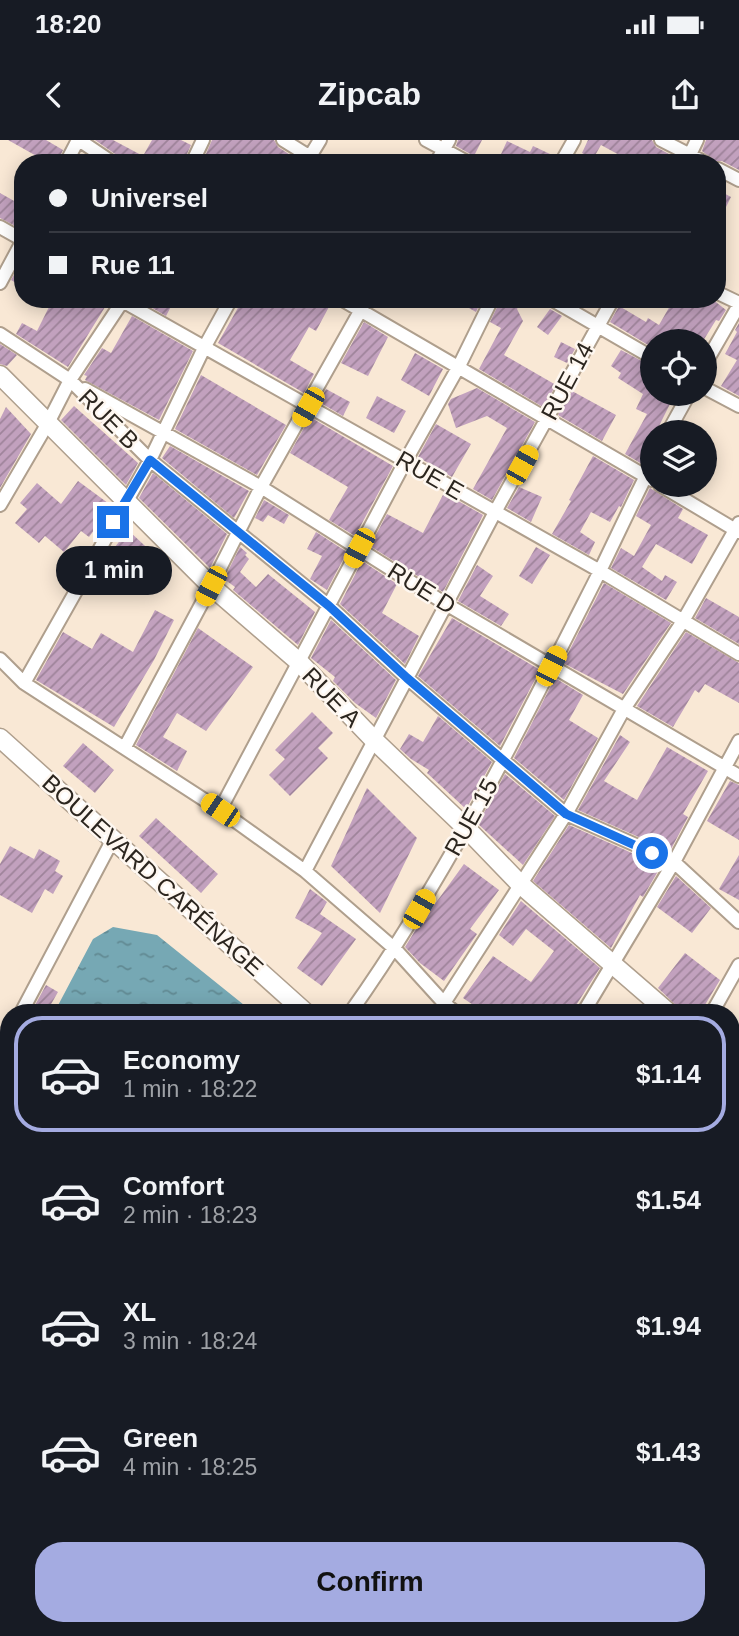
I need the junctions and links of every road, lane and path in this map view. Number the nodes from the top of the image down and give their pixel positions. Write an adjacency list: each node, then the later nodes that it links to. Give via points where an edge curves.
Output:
1 (79, 140): 6 (street)
2 (283, 140): 7 (street)
3 (426, 140): 5 (street)
4 (662, 140): 8 (street)
5 (446, 145)
6 (100, 154)
7 (302, 154)
8 (682, 154)
9 (14, 257): 10 (street)
10 (0, 283)
11 (739, 304): 23 (street)
12 (117, 308): 28 (street)
13 (136, 308): 24 (street, RUE E)
14 (226, 308): 24 (street)
15 (354, 308): 20 (street)
16 (362, 308): 20 (street)
17 (488, 308): 26 (street)
18 (566, 308): 21 (street)
19 (607, 308): 21 (street, RUE 14)
20 (360, 312): 26 (street); 31 (street)
21 (596, 326): 25 (street); 32 (street, RUE 14)
22 (0, 334): 28 (street, RUE B)
23 (717, 343)
24 (204, 348): 31 (street, RUE E); 34 (street)
25 (640, 351)
26 (460, 366): 32 (street); 36 (street)
27 (0, 375): 33 (street, RUE A)
28 (70, 380): 33 (street); 34 (street, RUE D); 35 (street, RUE B)
29 (717, 394): 30 (street)
30 (739, 406)
31 (308, 407): 36 (street, RUE E); 38 (street)
32 (548, 418): 37 (street); 43 (street, RUE 14)
33 (48, 423): 41 (street, RUE A); 42 (street)
34 (163, 434): 35 (street); 38 (street, RUE D)
35 (150, 460): 41 (street); 45 (street, RUE B)
36 (406, 460): 43 (street, RUE E); 46 (street)
37 (640, 473)
38 (261, 487): 45 (street); 46 (street, RUE D)
39 (640, 495): 47 (street, RUE 15)
40 (682, 497): 44 (street)
41 (126, 499): 48 (street, RUE A); 57 (street)
42 (0, 505)
43 (495, 512): 47 (street, RUE E); 49 (street, RUE 14)
44 (738, 528): 51 (street)
45 (239, 533): 48 (street); 50 (street, RUE B)
46 (359, 548): 49 (street, RUE D); 50 (street)
47 (600, 571): 51 (street, RUE E); 55 (street, RUE 15)
48 (211, 586): 54 (street, RUE A); 62 (street)
49 (446, 604): 55 (street, RUE D); 56 (street, RUE 14)
50 (329, 606): 54 (street); 56 (street, RUE B)
51 (683, 621): 52 (street, RUE E); 58 (street)
52 (739, 654)
53 (0, 659): 57 (street)
54 (299, 662): 60 (street, RUE A); 66 (street)
55 (551, 666): 58 (street, RUE D); 63 (street, RUE 15)
56 (407, 678): 60 (street, RUE 14); 63 (street, RUE B)
57 (23, 683): 62 (street)
58 (624, 709): 64 (street, RUE D); 67 (street)
59 (0, 737): 69 (street, BOULEVARD CARÉNAGE)
60 (374, 740): 68 (street, RUE A); 71 (street, RUE 14)
61 (739, 741): 64 (street)
62 (125, 747): 66 (street)
63 (503, 761): 67 (street, RUE B); 68 (street, RUE 15)
64 (724, 767): 65 (street, RUE D); 70 (street)
65 (739, 776)
66 (220, 810): 71 (street)
67 (566, 814): 70 (street, RUE B); 72 (street)
68 (467, 828): 72 (street, RUE A); 74 (street, RUE 15)
69 (113, 838): 78 (street); 79 (street, BOULEVARD CARÉNAGE)
70 (674, 863): 73 (street, RUE B); 75 (street)
71 (305, 871): 74 (street)
72 (520, 884): 75 (street, RUE A); 77 (street)
73 (739, 922)
74 (395, 949): 77 (street); 80 (street, RUE 15)
75 (613, 965): 81 (street); 82 (street, RUE A)
76 (739, 965): 83 (street)
77 (444, 1003)
78 (26, 1004)
79 (296, 1004)
80 (356, 1004)
81 (589, 1004)
82 (653, 1004)
83 (717, 1004)

